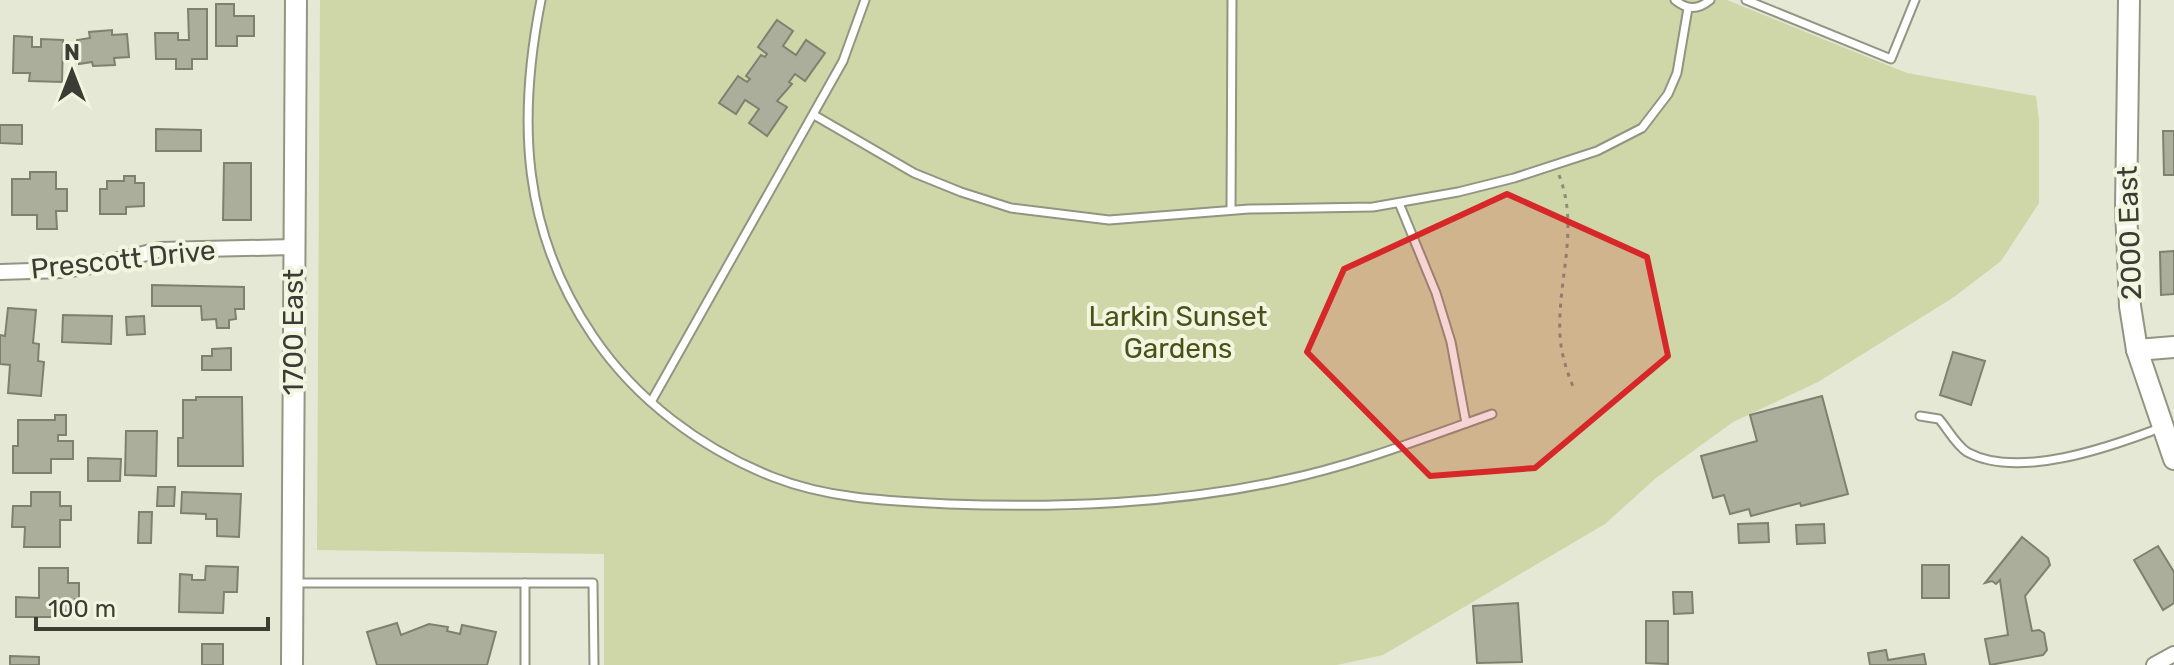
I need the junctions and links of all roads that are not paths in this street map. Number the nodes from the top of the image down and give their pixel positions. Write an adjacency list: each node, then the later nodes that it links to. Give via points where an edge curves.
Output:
1 (296, 0): 14 (main road, 1700 East)
2 (541, 0): 18 (lane, via 527,106 527,145 539,220 582,320)
3 (865, 0): 11 (lane, via 843,61)
4 (1232, 0): 13 (lane)
5 (1675, 0): 10 (lane)
6 (1710, 0): 10 (lane)
7 (1746, 0): 8 (lane, via 1891,59)
8 (1915, 0)
9 (2129, 0): 17 (main road, 2000 East, via 2127,276)
10 (1688, 8): 12 (lane, via 1677,73 1642,128 1555,165)
11 (814, 115): 13 (lane, via 914,173 1011,208 1109,220); 18 (lane)
12 (1399, 203): 13 (lane); 21 (lane, via 1451,342)
13 (1231, 210)
14 (294, 247): 15 (street, Prescott Drive, via 159,250 63,270); 24 (main road, 1700 East)
15 (0, 272)
16 (2174, 347): 17 (main road)
17 (2137, 350): 22 (main road, 2000 East)
18 (651, 402): 21 (lane, via 687,432 801,487 861,499 994,506 1177,498 1285,480)
19 (1492, 414): 21 (lane)
20 (1920, 416): 22 (lane, via 1939,419 1965,451 1996,462 2038,462)
21 (1466, 423)
22 (2162, 427): 23 (main road, 2000 East)
23 (2174, 459)
24 (292, 583): 25 (lane); 27 (main road, 1700 East)
25 (525, 583): 28 (lane); 29 (lane, via 593,583)
26 (2174, 654): 30 (street)
27 (292, 665)
28 (525, 665)
29 (594, 665)
30 (2154, 665)

